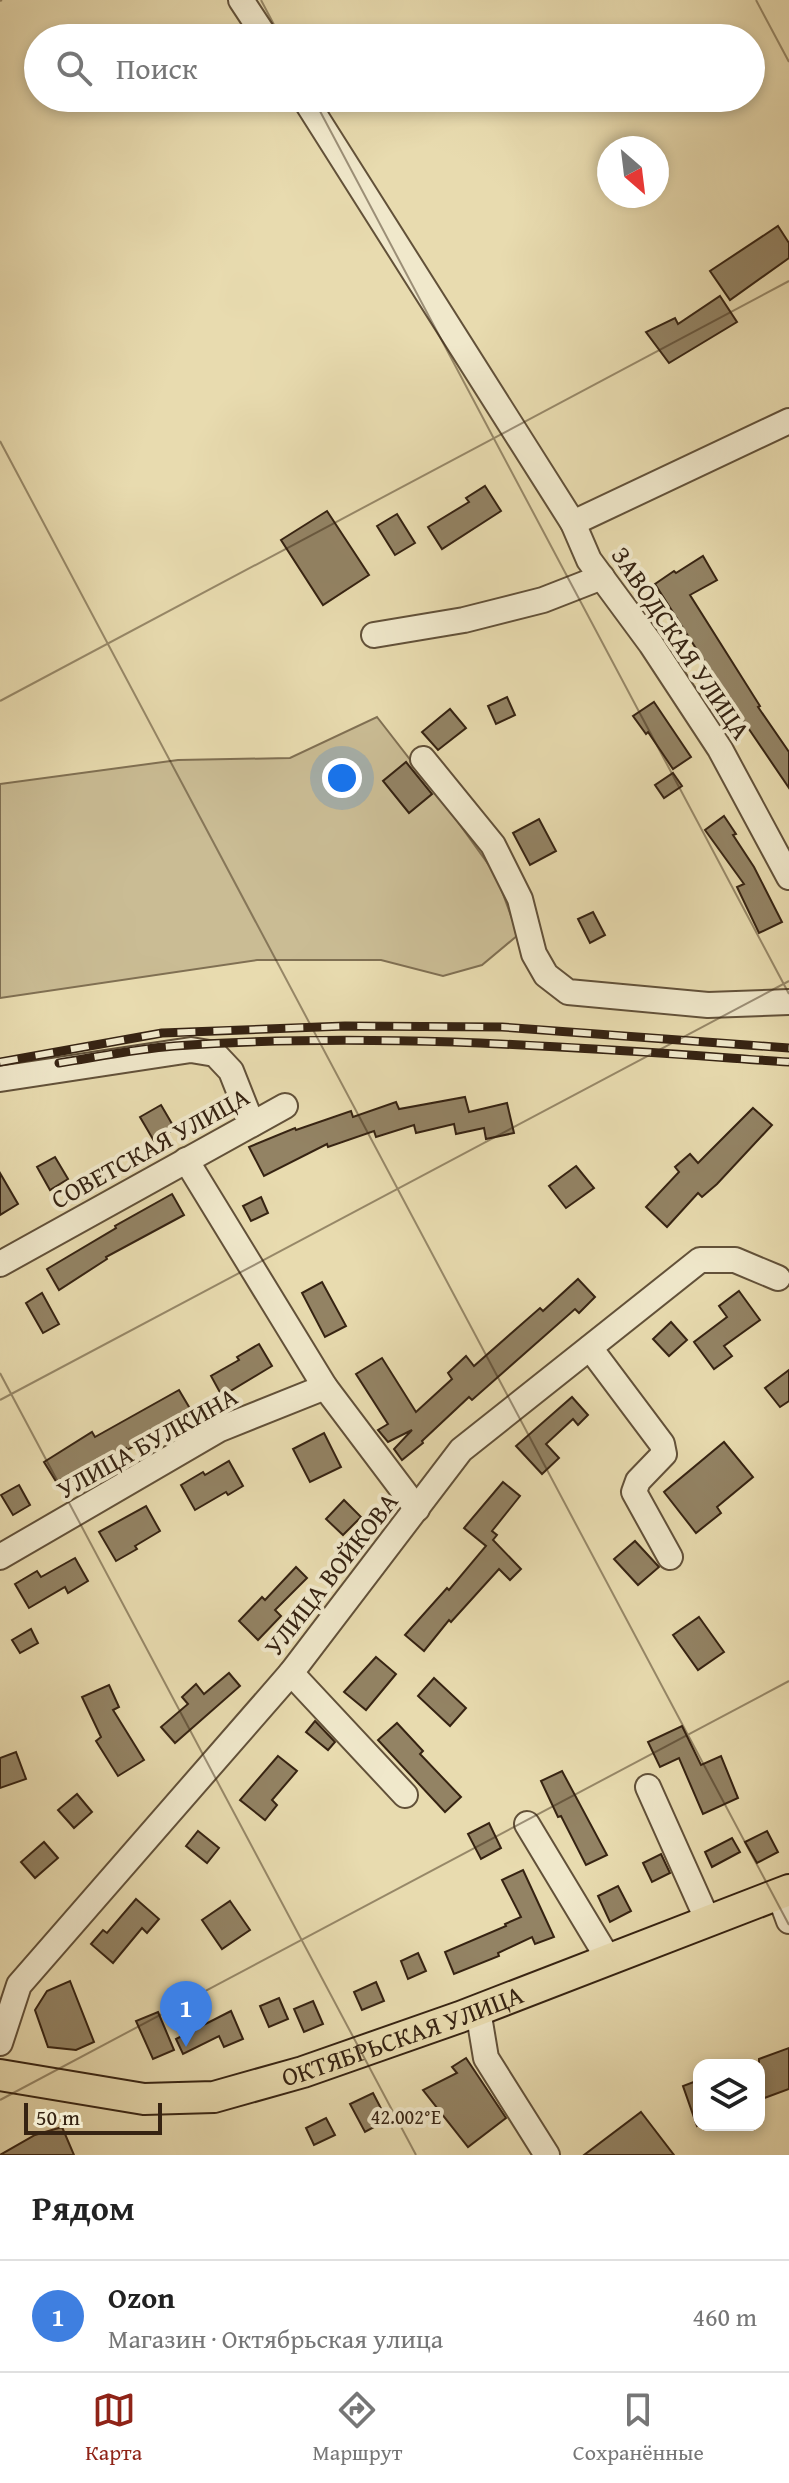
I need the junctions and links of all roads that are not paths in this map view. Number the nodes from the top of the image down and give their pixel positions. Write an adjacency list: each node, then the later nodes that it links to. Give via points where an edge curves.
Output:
1 (241, 0): 2 (street)
2 (257, 24)
3 (313, 112): 5 (street, ЗАВОДСКАЯ УЛИЦА)
4 (789, 421): 5 (street)
5 (573, 523): 6 (street, ЗАВОДСКАЯ УЛИЦА)
6 (602, 577): 7 (street, via 543,600); 9 (street, ЗАВОДСКАЯ УЛИЦА, via 720,749)
7 (374, 635)
8 (423, 759): 10 (street, via 493,845 520,899 534,954 546,975 568,992 708,1005)
9 (789, 877)
10 (789, 1002)
11 (0, 1079): 13 (street, via 191,1050 215,1054 231,1071)
12 (285, 1106): 13 (street, СОВЕТСКАЯ УЛИЦА)
13 (252, 1124): 14 (street, СОВЕТСКАЯ УЛИЦА)
14 (186, 1160): 15 (street, СОВЕТСКАЯ УЛИЦА); 18 (street)
15 (0, 1264)
16 (785, 1281): 17 (street, УЛИЦА ВОЙКОВА, via 735,1260 700,1260)
17 (590, 1348): 19 (street, УЛИЦА ВОЙКОВА, via 461,1450); 21 (street, via 662,1444 664,1454 634,1492)
18 (325, 1387): 19 (street); 20 (street, УЛИЦА БУЛКИНА, via 220,1429)
19 (417, 1509): 22 (street, УЛИЦА ВОЙКОВА)
20 (0, 1557)
21 (670, 1557)
22 (291, 1673): 24 (street); 30 (street, УЛИЦА ВОЙКОВА, via 19,1985)
23 (648, 1787): 27 (street)
24 (405, 1795)
25 (527, 1824): 28 (street)
26 (786, 1902): 27 (main road, ОКТЯБРЬСКАЯ УЛИЦА)
27 (708, 1921): 28 (main road, ОКТЯБРЬСКАЯ УЛИЦА)
28 (609, 1960): 29 (main road, ОКТЯБРЬСКАЯ УЛИЦА)
29 (478, 2010): 31 (main road, ОКТЯБРЬСКАЯ УЛИЦА, via 303,2072 214,2097 144,2099); 32 (street, via 486,2058)
30 (0, 2043)
31 (0, 2075)
32 (547, 2155)

